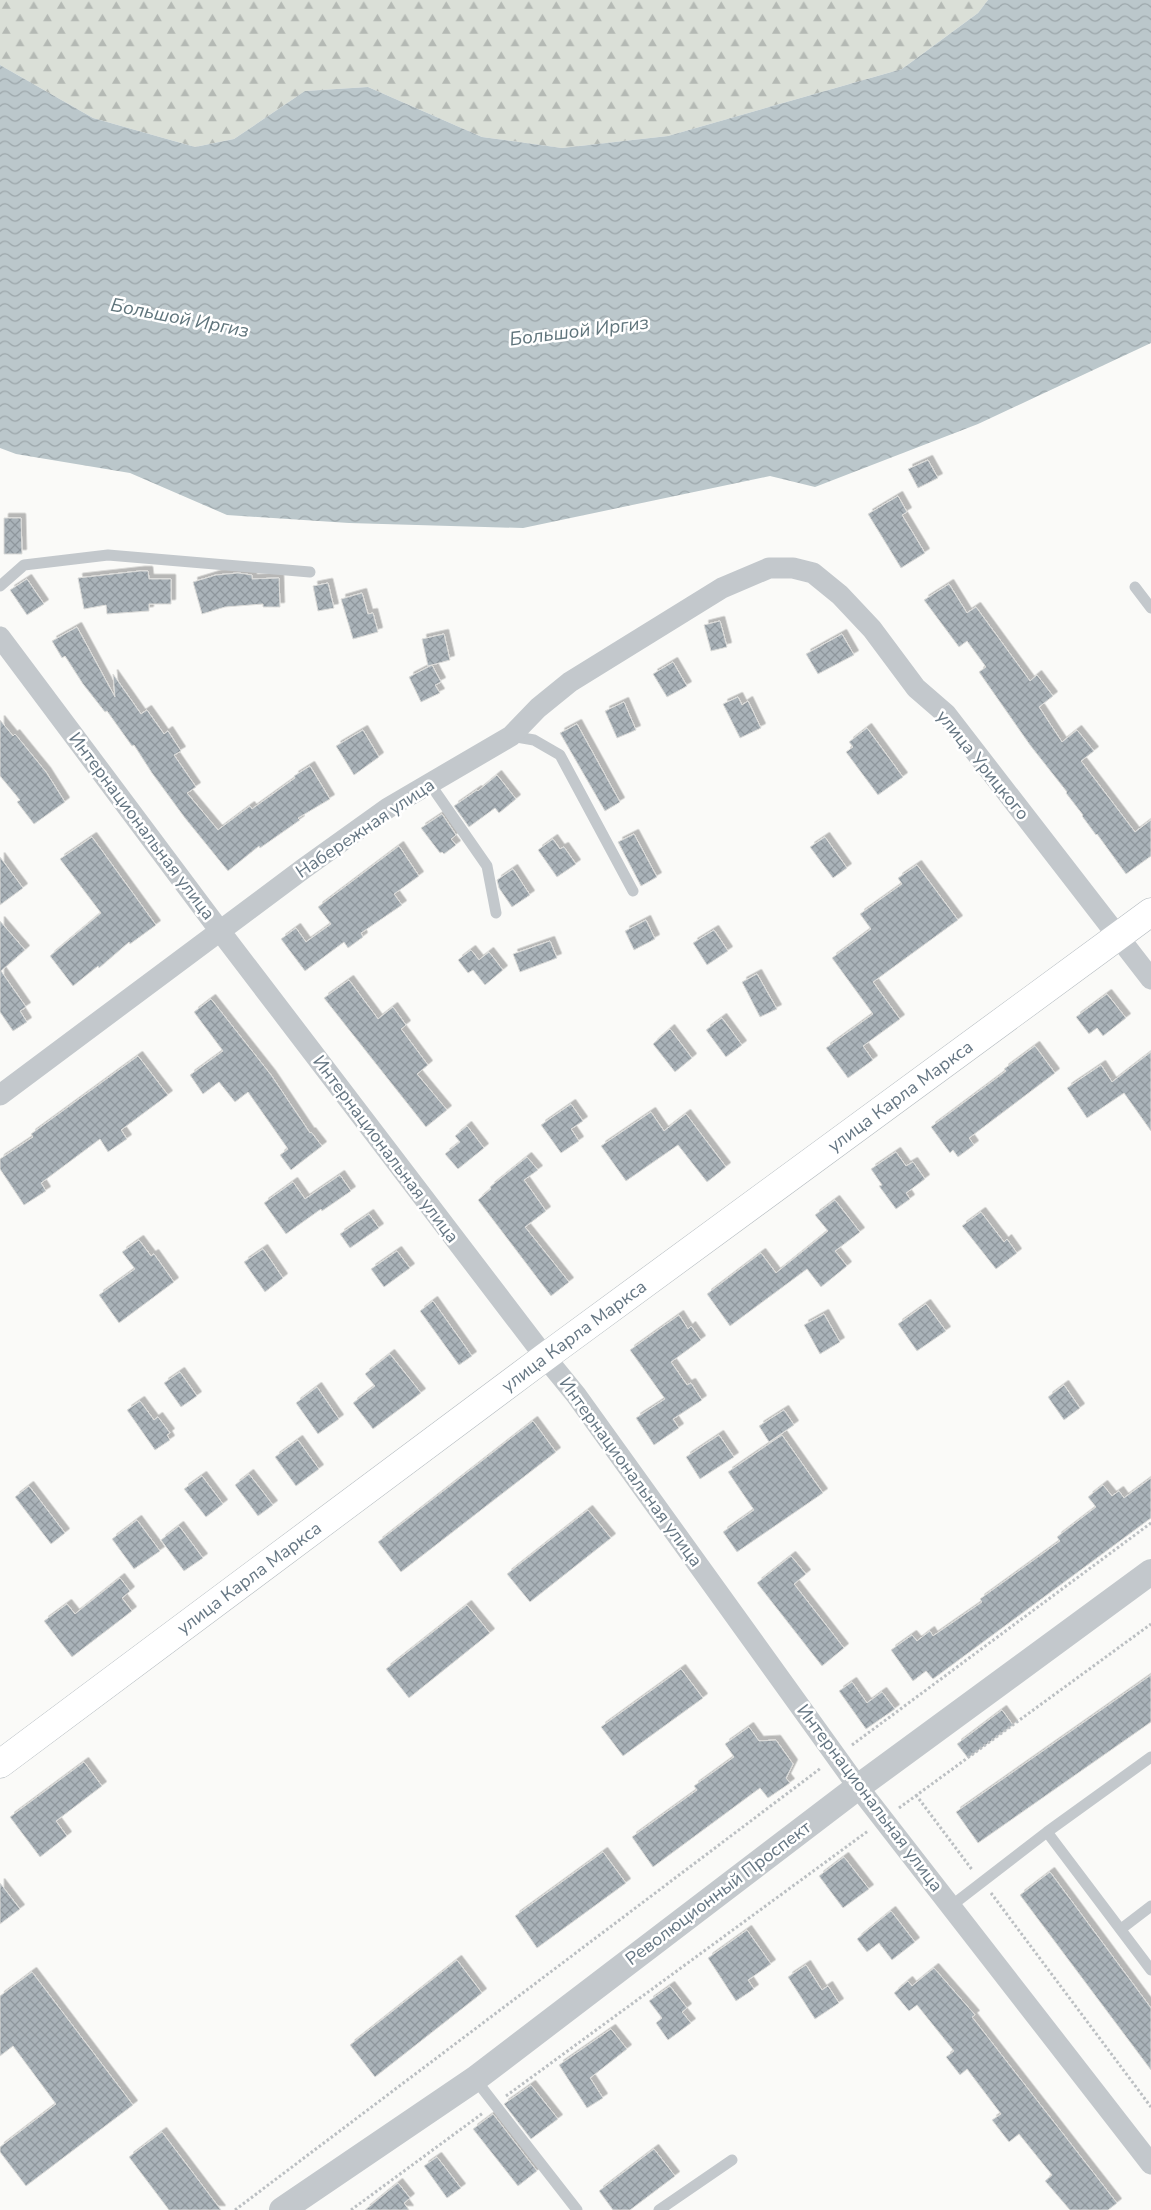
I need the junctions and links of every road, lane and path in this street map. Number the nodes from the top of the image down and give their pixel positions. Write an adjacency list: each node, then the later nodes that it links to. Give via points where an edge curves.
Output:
1 (769, 568): 7 (street, Набережная улица, via 722,588 570,682); 13 (street, улица Урицкого, via 793,568 813,573 872,628 916,688 946,714)
2 (310, 572): 3 (lane, via 108,555 24,565)
3 (0, 586)
4 (1135, 587): 5 (lane)
5 (1151, 608)
6 (0, 637): 12 (street, Интернациональная улица)
7 (511, 736): 8 (street, Набережная улица); 9 (lane, via 534,740 560,755)
8 (430, 784): 11 (lane, via 487,866); 12 (street, Набережная улица, via 388,808)
9 (633, 891)
10 (1151, 912): 13 (main road, улица Карла Маркса)
11 (496, 913)
12 (220, 931): 15 (street, Набережная улица); 16 (street, Интернациональная улица)
13 (1118, 937): 14 (street, улица Урицкого); 16 (main road, улица Карла Маркса)
14 (1151, 979)
15 (0, 1095)
16 (545, 1356): 20 (street, Интернациональная улица); 22 (main road, улица Карла Маркса)
17 (1151, 1523): 20 (path)
18 (1151, 1572): 23 (street, Революционный Проспект)
19 (1151, 1624): 24 (path)
20 (837, 1756): 23 (street, Интернациональная улица); 37 (path)
21 (1151, 1757): 26 (lane)
22 (0, 1764)
23 (858, 1787): 25 (street, Интернациональная улица); 32 (street, Революционный Проспект)
24 (916, 1796): 25 (path); 27 (path)
25 (884, 1820): 28 (street, Интернациональная улица); 33 (path)
26 (1047, 1832): 27 (lane); 30 (lane)
27 (982, 1882): 28 (lane); 34 (path)
28 (951, 1906): 36 (street, Интернациональная улица)
29 (1151, 1906): 30 (lane)
30 (1121, 1930): 31 (lane)
31 (1151, 1970)
32 (475, 2079): 33 (lane); 38 (street, Революционный Проспект)
33 (496, 2104): 39 (path); 40 (lane)
34 (1151, 2107)
35 (732, 2160): 41 (lane)
36 (1151, 2164)
37 (235, 2210)
38 (282, 2210)
39 (351, 2210)
40 (577, 2210)
41 (660, 2210)

